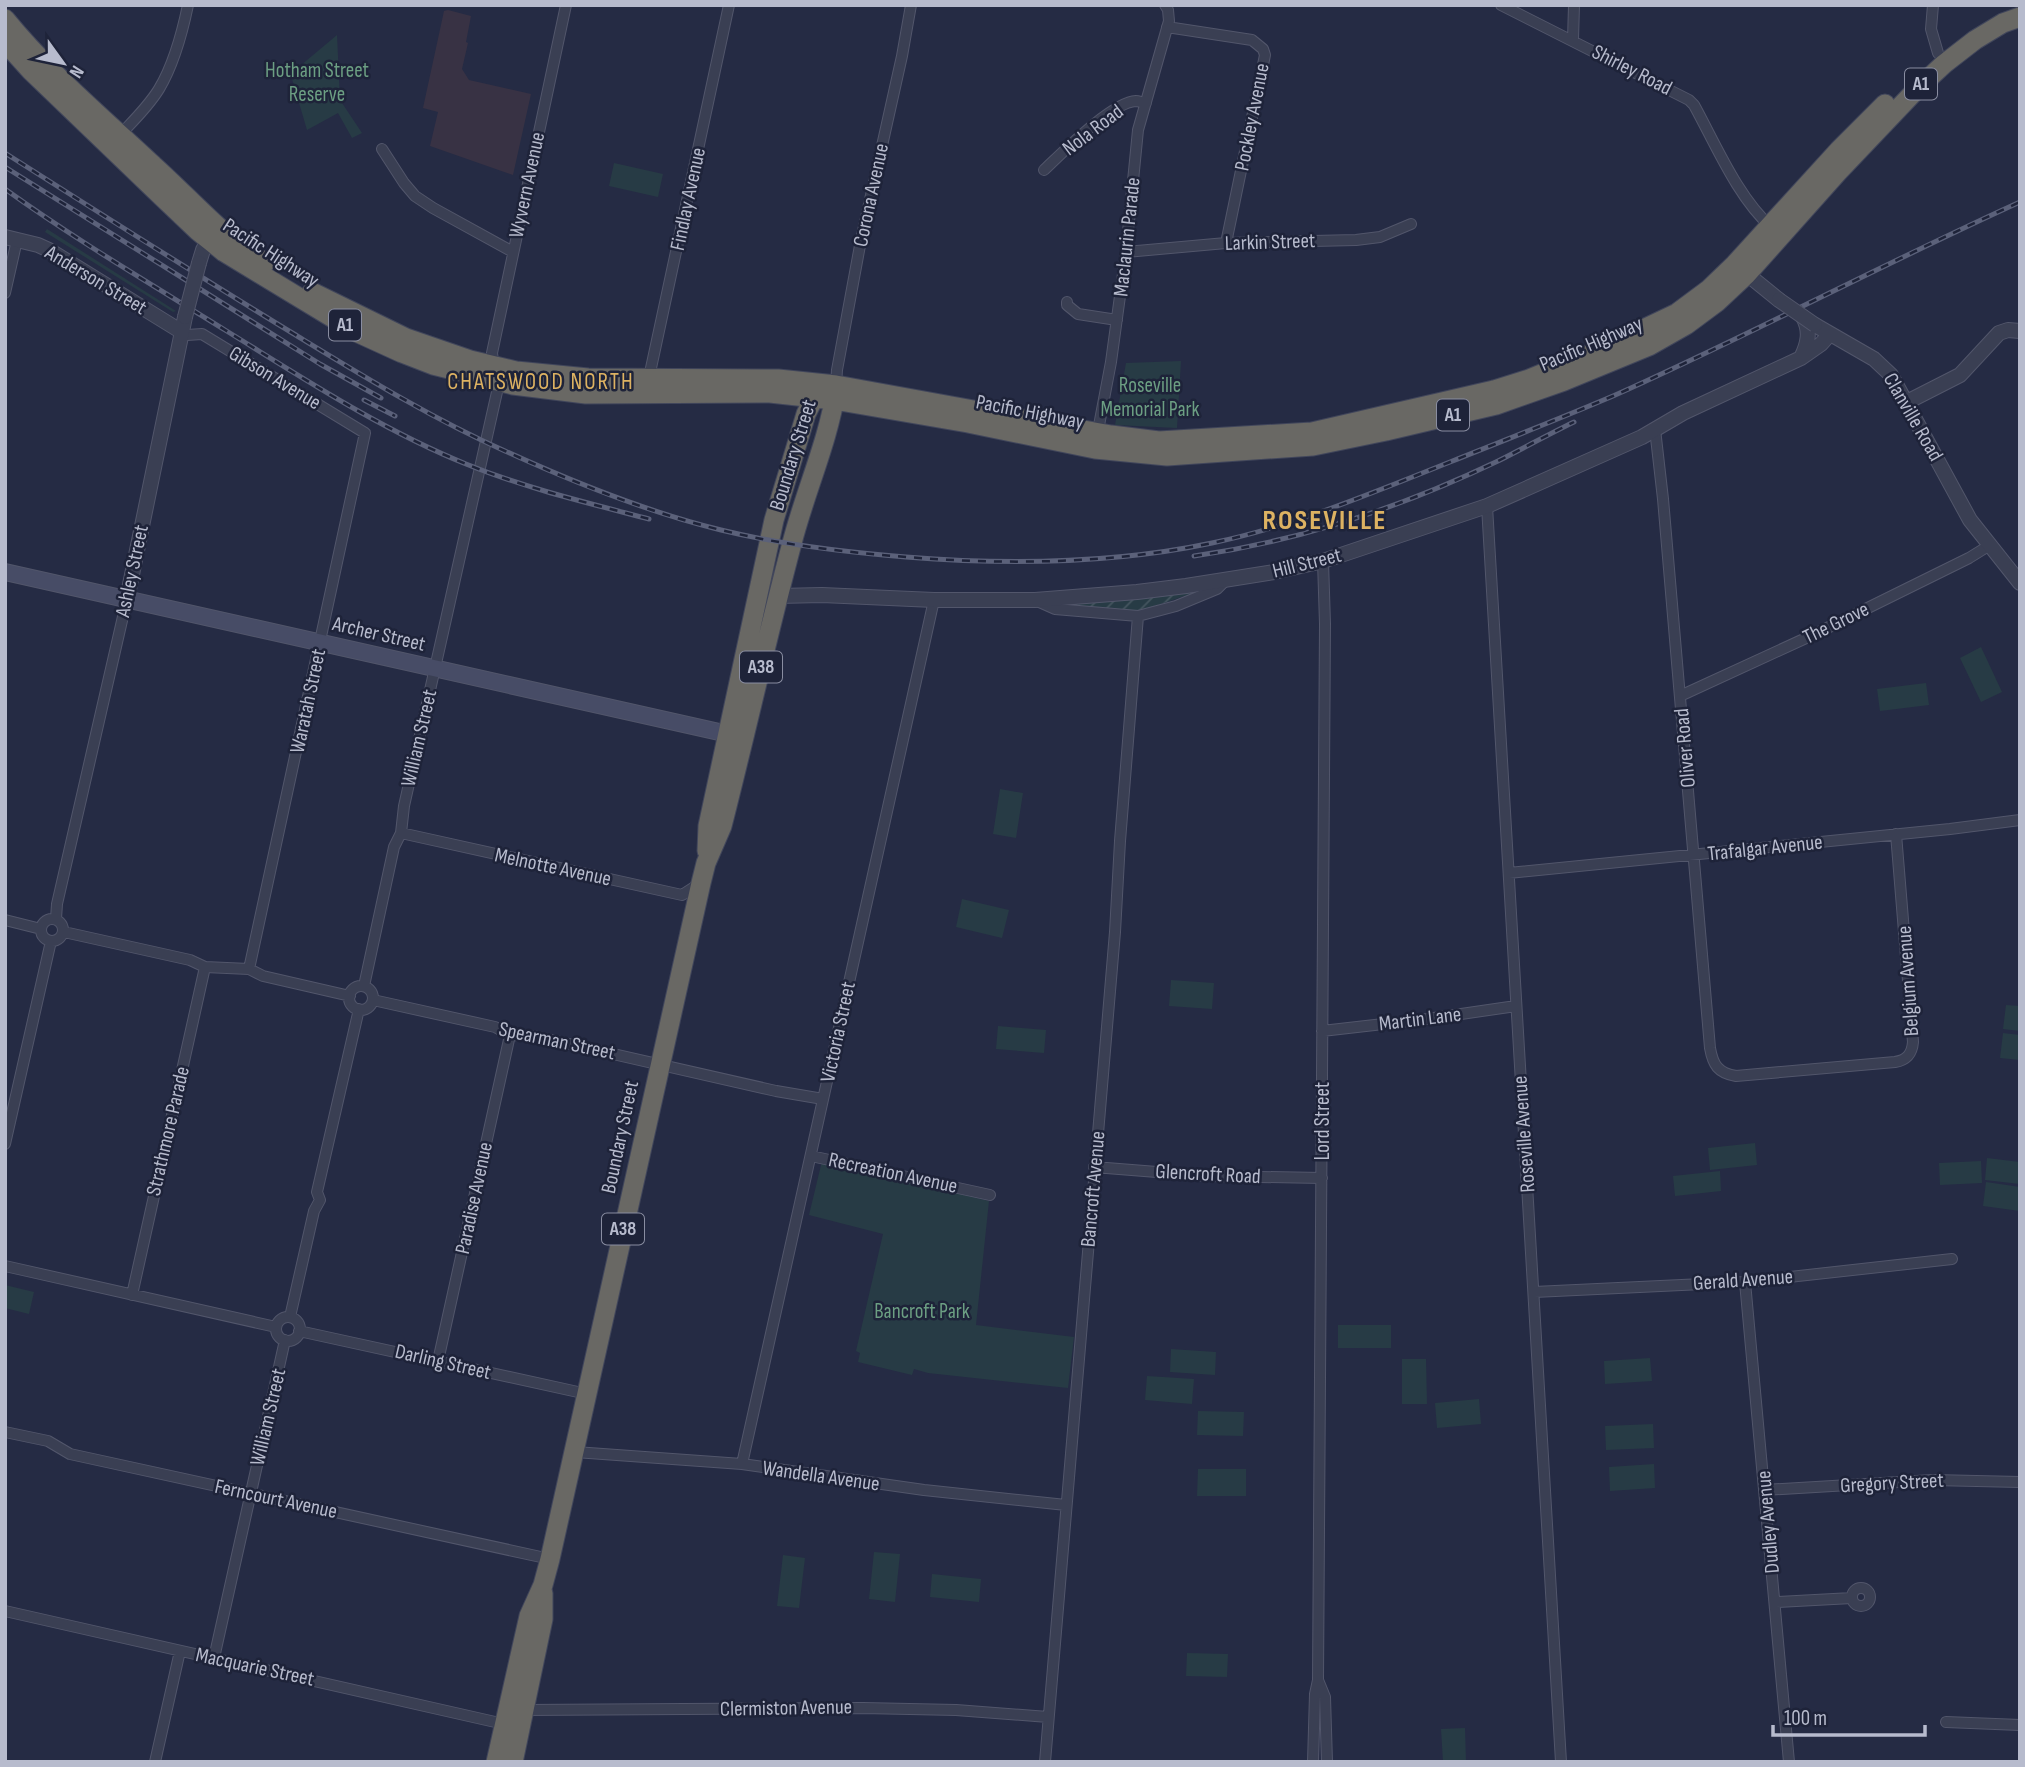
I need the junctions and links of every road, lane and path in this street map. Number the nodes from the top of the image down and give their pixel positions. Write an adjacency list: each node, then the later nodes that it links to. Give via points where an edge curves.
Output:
1 (188, 5): 17 (street, via 160,87)
2 (566, 5): 26 (street, Wyvern Avenue)
3 (729, 5): 37 (street, Findlay Avenue)
4 (911, 5): 38 (street, Corona Avenue, via 861,240)
5 (1165, 5): 12 (street)
6 (1501, 5): 13 (street, Shirley Road)
7 (1574, 5): 13 (street)
8 (1933, 5): 15 (street, via 1931,29)
9 (2012, 5): 15 (highway, Pacific Highway / A1)
10 (2020, 17): 21 (highway, Pacific Highway / A1, via 1975,40 1934,72)
11 (5, 19): 17 (highway, Pacific Highway / A1)
12 (1167, 27): 16 (street, Maclaurin Parade); 24 (street, Pockley Avenue, via 1252,40 1265,55)
13 (1573, 40): 21 (street, Shirley Road, via 1689,100 1753,209)
14 (5, 42): 22 (highway, Pacific Highway / A1)
15 (1938, 53): 21 (highway, Pacific Highway / A1, via 1843,145)
16 (1146, 103): 19 (street, Nola Road, via 1123,105); 25 (street, Maclaurin Parade, via 1138,130)
17 (119, 136): 22 (highway, Pacific Highway / A1, via 152,164)
18 (382, 149): 26 (street, via 415,196)
19 (1044, 170)
20 (1411, 223): 24 (street, Larkin Street, via 1380,237 1356,240)
21 (1775, 231): 27 (highway, Pacific Highway / A1)
22 (213, 233): 33 (street, Ashley Street, bridge, via 199,263); 36 (highway, Pacific Highway / A1, via 246,266 356,332 433,365)
23 (11, 238): 28 (street); 33 (street, Anderson Street, via 49,250)
24 (1226, 243): 25 (street, Larkin Street)
25 (1126, 251): 30 (street, Maclaurin Parade)
26 (513, 253): 36 (street, Wyvern Avenue, via 492,353)
27 (1741, 269): 31 (street, Clanville Road, bridge); 43 (highway, Pacific Highway / A1, via 1717,302 1649,346 1496,405 1313,446 1167,456 1140,455)
28 (5, 293)
29 (1067, 302): 30 (street, via 1078,314)
30 (1117, 320): 43 (street, Maclaurin Parade)
31 (1808, 323): 34 (street, Clanville Road); 35 (street)
32 (2020, 331): 40 (street, via 1999,333 1960,375)
33 (182, 332): 42 (street, Gibson Avenue, via 202,334); 51 (street, Ashley Street)
34 (1830, 334): 35 (street, Hill Street); 40 (street, Clanville Road, via 1884,367)
35 (1801, 358): 41 (street, Hill Street)
36 (494, 374): 37 (highway, Pacific Highway / A1, via 586,394); 56 (street, William Street, via 497,392)
37 (648, 385): 38 (highway, Pacific Highway / A1, via 778,379); 39 (highway, Pacific Highway / A1)
38 (835, 393): 39 (highway, Boundary Street); 43 (highway, Pacific Highway / A1); 50 (highway, Boundary Street / A38)
39 (814, 398): 58 (highway, Boundary Street / A38, via 774,520)
40 (1907, 402): 45 (street, Clanville Road, via 1970,520)
41 (1655, 429): 44 (street, Hill Street); 57 (street, Oliver Road)
42 (365, 433): 55 (street, Waratah Street)
43 (1096, 441)
44 (1487, 506): 46 (street, Hill Street); 63 (street, Roseville Avenue)
45 (1990, 545): 49 (street, Clanville Road); 57 (street, The Grove)
46 (1323, 561): 48 (street, Hill Street); 77 (street, Lord Street)
47 (5, 572): 51 (main road, Archer Street)
48 (1227, 579): 53 (street, Hill Street); 54 (street, via 1217,589)
49 (2020, 583)
50 (778, 596): 52 (street, Hill Street); 58 (highway, Boundary Street / A38)
51 (127, 598): 55 (main road, Archer Street); 65 (street, Ashley Street)
52 (934, 600): 53 (street, Hill Street); 81 (street, Victoria Street)
53 (1035, 600): 54 (street, via 1055,609)
54 (1138, 616): 84 (street, Bancroft Avenue)
55 (321, 642): 56 (main road, Archer Street); 71 (street, Waratah Street)
56 (435, 668): 58 (main road, Archer Street); 60 (street, William Street)
57 (1680, 696): 62 (street, Oliver Road)
58 (736, 735): 64 (highway, Boundary Street / A38, via 708,826)
59 (2020, 820): 61 (street, Trafalgar Avenue)
60 (401, 833): 64 (street, Melnotte Avenue, via 682,895); 72 (street, William Street, via 394,847)
61 (1896, 834): 62 (street, Trafalgar Avenue); 80 (street, Belgium Avenue, via 1913,1042 1909,1057 1735,1076)
62 (1694, 855): 63 (street, Trafalgar Avenue); 80 (street, Oliver Road, via 1710,1048)
63 (1509, 873): 75 (street, Roseville Avenue)
64 (701, 883): 79 (highway, Boundary Street / A38)
65 (56, 919): 67 (street, via 46,920); 68 (street)
66 (5, 920): 67 (street)
67 (41, 929): 69 (street)
68 (64, 932): 69 (street); 70 (street)
69 (51, 941): 82 (street)
70 (205, 967): 71 (street); 91 (street, Strathmore Parade)
71 (249, 969): 73 (street)
72 (364, 986): 73 (street, via 355,988); 74 (street)
73 (350, 996): 76 (street, via 351,1004)
74 (373, 1000): 76 (street, via 368,1008); 78 (street, Spearman Street, via 495,1027)
75 (1516, 1006): 77 (street, Martin Lane); 90 (street, Roseville Avenue)
76 (359, 1009): 92 (street, via 317,1192 320,1200)
77 (1322, 1031): 85 (street, Lord Street)
78 (510, 1035): 79 (street, Spearman Street); 96 (street, Paradise Avenue)
79 (660, 1064): 81 (street, Spearman Street); 97 (highway, Boundary Street / A38)
80 (1716, 1067)
81 (823, 1099): 83 (street, Victoria Street)
82 (5, 1144)
83 (811, 1156): 86 (street, Recreation Avenue); 100 (street, Victoria Street)
84 (1094, 1167): 85 (street, Glencroft Road, via 1207,1176); 104 (street, Bancroft Avenue)
85 (1322, 1178): 112 (street, Lord Street)
86 (990, 1195)
87 (1952, 1259): 89 (street, Gerald Avenue)
88 (5, 1266): 91 (street)
89 (1745, 1282): 90 (street, Gerald Avenue); 102 (street, Dudley Avenue)
90 (1534, 1292): 124 (street, Roseville Avenue)
91 (132, 1295): 93 (street)
92 (290, 1317): 93 (street, via 281,1319); 94 (street, via 297,1320)
93 (276, 1327): 95 (street)
94 (299, 1331): 95 (street, via 293,1340); 96 (street, Darling Street)
95 (285, 1340): 103 (street, William Street)
96 (439, 1361): 97 (street, Darling Street)
97 (587, 1394): 99 (highway, Boundary Street / A38)
98 (5, 1432): 103 (street, Ferncourt Avenue, via 48,1441 70,1454)
99 (575, 1452): 100 (street, Wandella Avenue); 105 (highway, Boundary Street / A38)
100 (742, 1464): 104 (street, Wandella Avenue)
101 (2020, 1482): 102 (street, Gregory Street, via 1933,1480)
102 (1765, 1490): 108 (street, Dudley Avenue)
103 (250, 1494): 105 (street, Ferncourt Avenue); 111 (street, William Street)
104 (1066, 1505): 114 (street, Bancroft Avenue)
105 (550, 1559): 106 (highway, Boundary Street / A38)
106 (543, 1585): 113 (highway, Boundary Street / A38, via 543,1619); 116 (highway, Boundary Street / A38, via 529,1616)
107 (1852, 1598): 108 (street)
108 (1776, 1602): 125 (street, Dudley Avenue)
109 (5, 1611): 110 (street, Macquarie Street)
110 (180, 1651): 111 (street, Macquarie Street); 118 (street)
111 (214, 1658): 116 (street, Macquarie Street)
112 (1318, 1680): 122 (street, Lord Street); 123 (street, Lord Street, via 1325,1696)
113 (524, 1710): 114 (street, Clermiston Avenue, via 863,1707); 120 (highway, Boundary Street / A38)
114 (1048, 1717): 121 (street, Bancroft Avenue)
115 (1946, 1721): 117 (street)
116 (504, 1724): 119 (highway, Boundary Street / A38)
117 (2020, 1725)
118 (155, 1762)
119 (496, 1762)
120 (513, 1762)
121 (1045, 1762)
122 (1313, 1762)
123 (1327, 1762)
124 (1562, 1762)
125 (1789, 1762)

